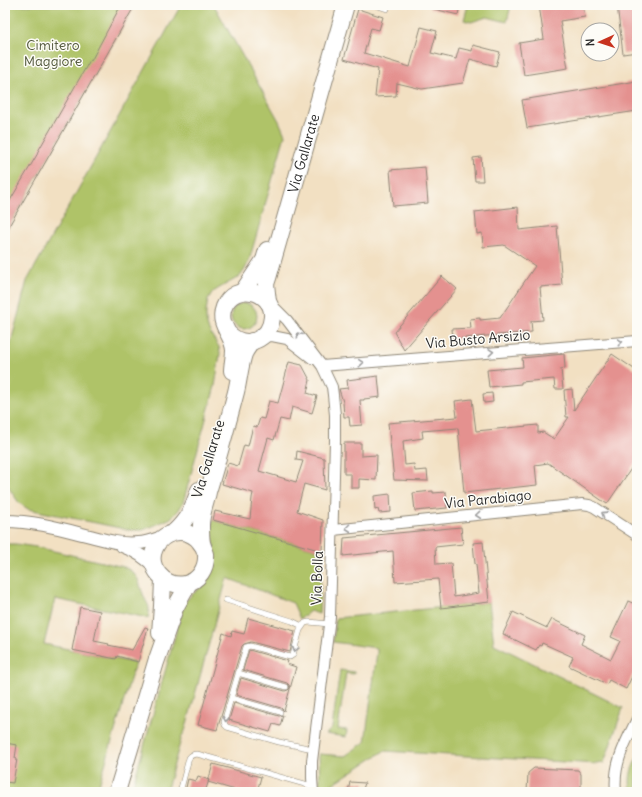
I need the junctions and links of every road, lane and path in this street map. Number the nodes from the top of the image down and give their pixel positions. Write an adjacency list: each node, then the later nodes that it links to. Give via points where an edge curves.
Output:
1 (337, 5): 5 (main road, Via Gallarate, via 264,260)
2 (346, 5): 6 (main road, Via Gallarate, via 266,284)
3 (375, 5): 4 (lane)
4 (387, 9)
5 (244, 291): 6 (main road, via 257,293); 7 (main road, Via Gallarate, via 231,296 225,303 222,321)
6 (269, 304): 8 (main road, Via Gallarate, via 272,323); 10 (street, Via Bolla, one-way to 6, via 287,320)
7 (228, 333): 8 (main road, via 248,342); 13 (main road, Via Gallarate, via 234,349 230,384 195,503 189,516)
8 (257, 339): 10 (street, Via Bolla, via 272,336 287,340); 16 (main road, Via Gallarate, via 244,353 201,520)
9 (637, 341): 10 (street, Via Busto Arsizio, one-way to 9)
10 (322, 366): 12 (street, Via Bolla, via 332,387 335,415)
11 (5, 519): 15 (street, via 32,522)
12 (333, 530): 14 (street, Via Parabiago, one-way to 12, via 594,507 582,504); 20 (street, Via Bolla)
13 (170, 534): 15 (street, via 138,544); 16 (main road, via 190,534); 17 (main road, Via Gallarate, via 155,548 154,564)
14 (637, 535)
15 (104, 539): 17 (street, via 137,552 151,562)
16 (202, 545): 18 (main road, Via Gallarate, via 206,553 203,571)
17 (159, 574): 18 (main road, via 171,583); 22 (main road, Via Gallarate, via 162,606)
18 (189, 583): 22 (main road, Via Gallarate, via 175,608)
19 (226, 600): 21 (lane)
20 (329, 624): 21 (lane, via 309,622); 28 (street, Via Bolla)
21 (303, 625): 23 (lane, one-way to 23, via 292,657 248,646)
22 (156, 662): 30 (main road, Via Gallarate)
23 (238, 673): 24 (lane); 25 (lane)
24 (286, 687)
25 (231, 698): 26 (lane); 28 (lane, one-way to 28, via 224,722 226,726 275,741)
26 (280, 712)
27 (637, 719): 32 (street, via 619,758)
28 (313, 748): 29 (street, Via Bolla)
29 (313, 789): 31 (lane, via 194,754 189,758)
30 (117, 792)
31 (180, 792)
32 (616, 792)

